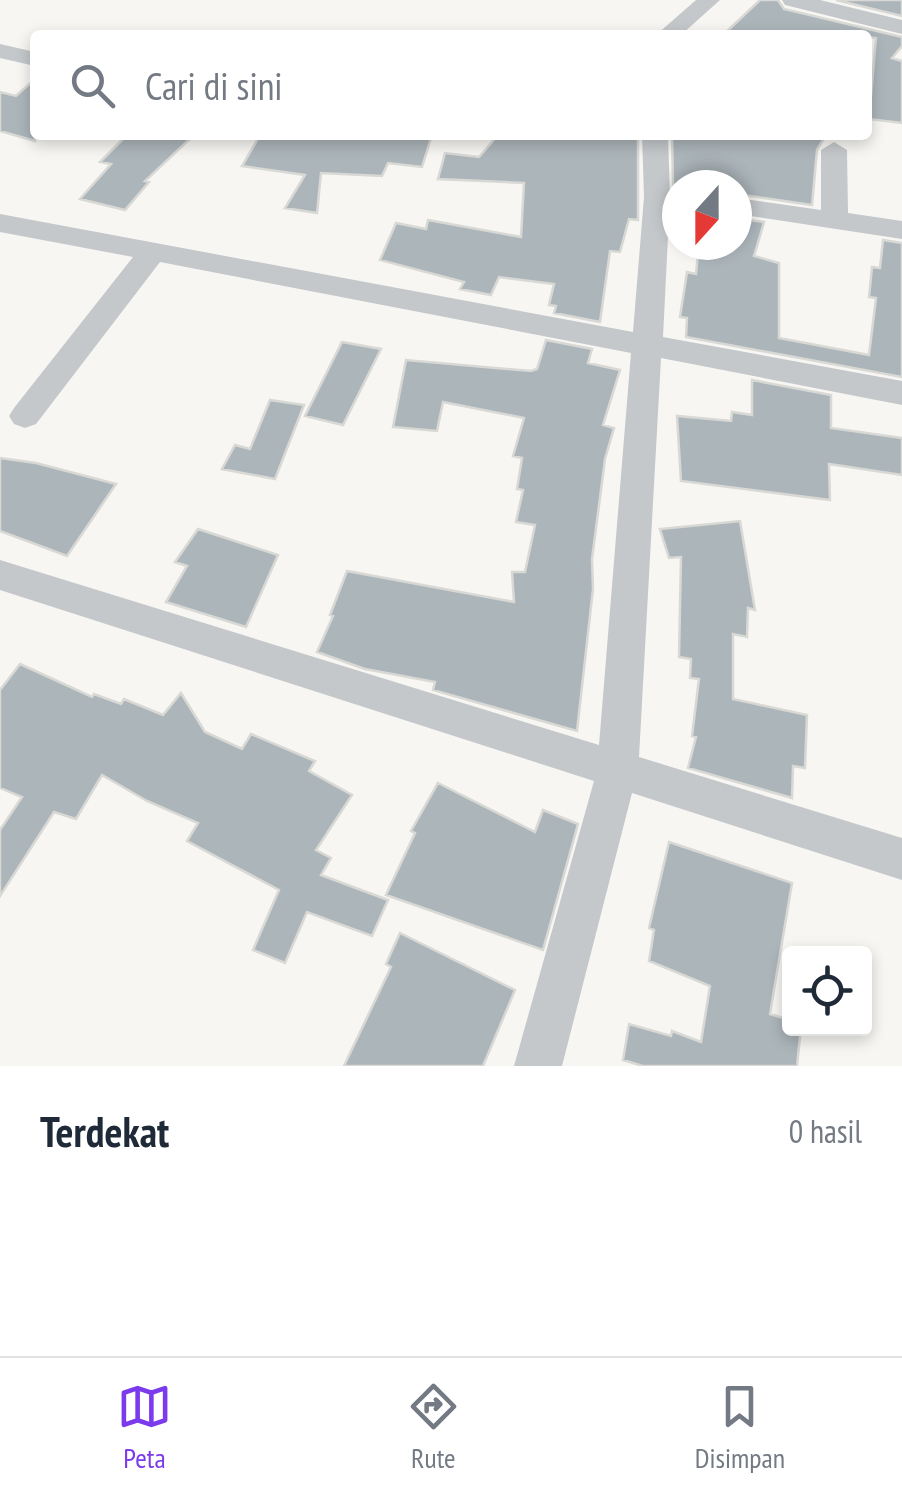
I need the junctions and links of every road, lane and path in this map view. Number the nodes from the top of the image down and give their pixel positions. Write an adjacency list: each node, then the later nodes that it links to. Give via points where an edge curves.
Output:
1 (709, 0): 4 (street)
2 (793, 0): 3 (street)
3 (902, 26)
4 (673, 30)
5 (0, 51): 6 (street)
6 (30, 58)
7 (656, 140): 9 (street)
8 (834, 150): 11 (street)
9 (662, 172)
10 (752, 208): 11 (street)
11 (834, 218): 13 (street)
12 (0, 223): 15 (street)
13 (902, 230)
14 (662, 237): 16 (street)
15 (152, 254): 16 (street); 18 (street)
16 (648, 346): 17 (street); 20 (street)
17 (902, 393)
18 (25, 416)
19 (0, 575): 20 (street)
20 (618, 766): 21 (street); 22 (street)
21 (902, 858)
22 (538, 1066)

